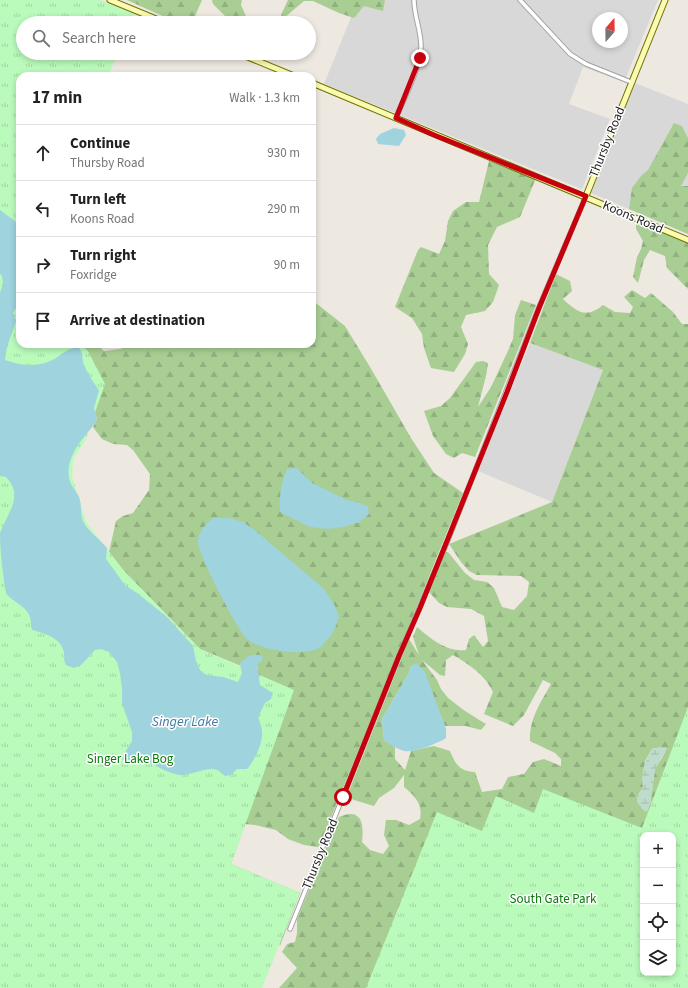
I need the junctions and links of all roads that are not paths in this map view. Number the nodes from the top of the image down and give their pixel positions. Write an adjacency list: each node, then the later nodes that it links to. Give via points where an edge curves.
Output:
1 (110, 0): 5 (street)
2 (414, 0): 10 (street, via 421,38 420,58)
3 (520, 0): 8 (street, via 570,54 586,64)
4 (665, 0): 8 (street, Thursby Road)
5 (149, 16)
6 (255, 60): 7 (street)
7 (284, 72)
8 (631, 82): 11 (street, Thursby Road)
9 (316, 86): 10 (street, Koons Road)
10 (396, 118): 11 (street, Koons Road)
11 (586, 196): 12 (street, Koons Road); 13 (street, Thursby Road)
12 (688, 240)
13 (290, 929)

